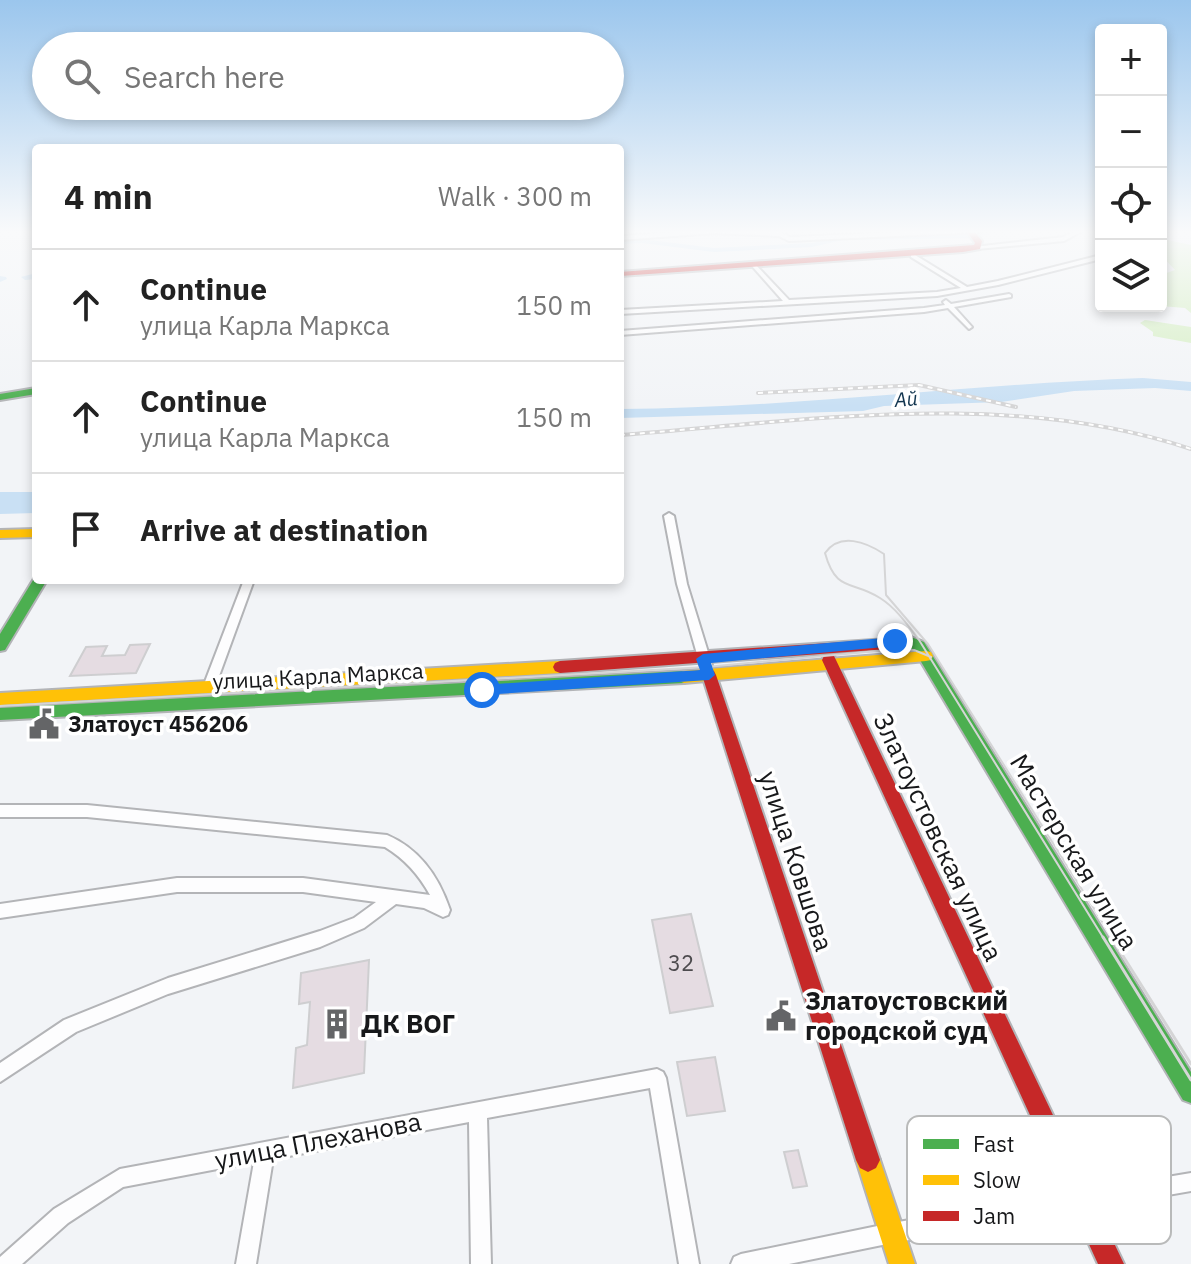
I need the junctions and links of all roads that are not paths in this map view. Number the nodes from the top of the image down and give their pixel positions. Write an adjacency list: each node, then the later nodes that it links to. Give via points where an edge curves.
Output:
1 (775, 289): 5 (street)
2 (967, 289): 3 (street)
3 (937, 294): 5 (street); 6 (street)
4 (1009, 296): 6 (street)
5 (788, 303): 7 (street); 8 (street)
6 (948, 306): 8 (street); 9 (street)
7 (624, 312)
8 (802, 320): 10 (street)
9 (969, 327)
10 (624, 333)
11 (32, 392): 12 (main road)
12 (0, 397)
13 (669, 516): 22 (street, улица Ковшова)
14 (32, 533): 15 (main road)
15 (0, 534)
16 (38, 584): 19 (main road)
17 (248, 584): 25 (street)
18 (911, 642): 20 (main road, улица Карла Маркса); 21 (main road, Мастерская улица)
19 (0, 646)
20 (823, 648): 22 (main road, улица Карла Маркса); 23 (main road, Златоустовская улица)
21 (926, 656): 23 (main road, улица Карла Маркса); 32 (main road, Мастерская улица)
22 (703, 659): 24 (street, улица Ковшова); 25 (main road, улица Карла Маркса)
23 (831, 666): 24 (main road, улица Карла Маркса); 34 (main road, Златоустовская улица)
24 (709, 675): 27 (main road, улица Карла Маркса); 39 (main road, улица Ковшова)
25 (209, 687): 26 (main road, улица Карла Маркса)
26 (0, 699)
27 (0, 714)
28 (0, 811): 29 (street, via 87,811 387,841 421,867 435,885 443,910 426,901)
29 (394, 897): 30 (street, via 303,885 177,885); 31 (street, via 359,923 320,939 168,986 70,1026)
30 (5, 909)
31 (0, 1073)
32 (1191, 1092)
33 (478, 1111): 35 (street, улица Плеханова); 43 (street); 44 (street, улица Плеханова, via 657,1078)
34 (1043, 1116)
35 (265, 1151): 41 (street, улица Плеханова, via 120,1178 61,1216); 42 (street)
36 (1191, 1182): 37 (street)
37 (1171, 1186)
38 (907, 1231): 39 (street)
39 (892, 1233): 45 (street); 46 (main road, улица Ковшова)
40 (1102, 1244): 47 (main road, Златоустовская улица)
41 (12, 1262)
42 (246, 1264)
43 (481, 1264)
44 (689, 1264)
45 (741, 1264)
46 (902, 1264)
47 (1111, 1264)

